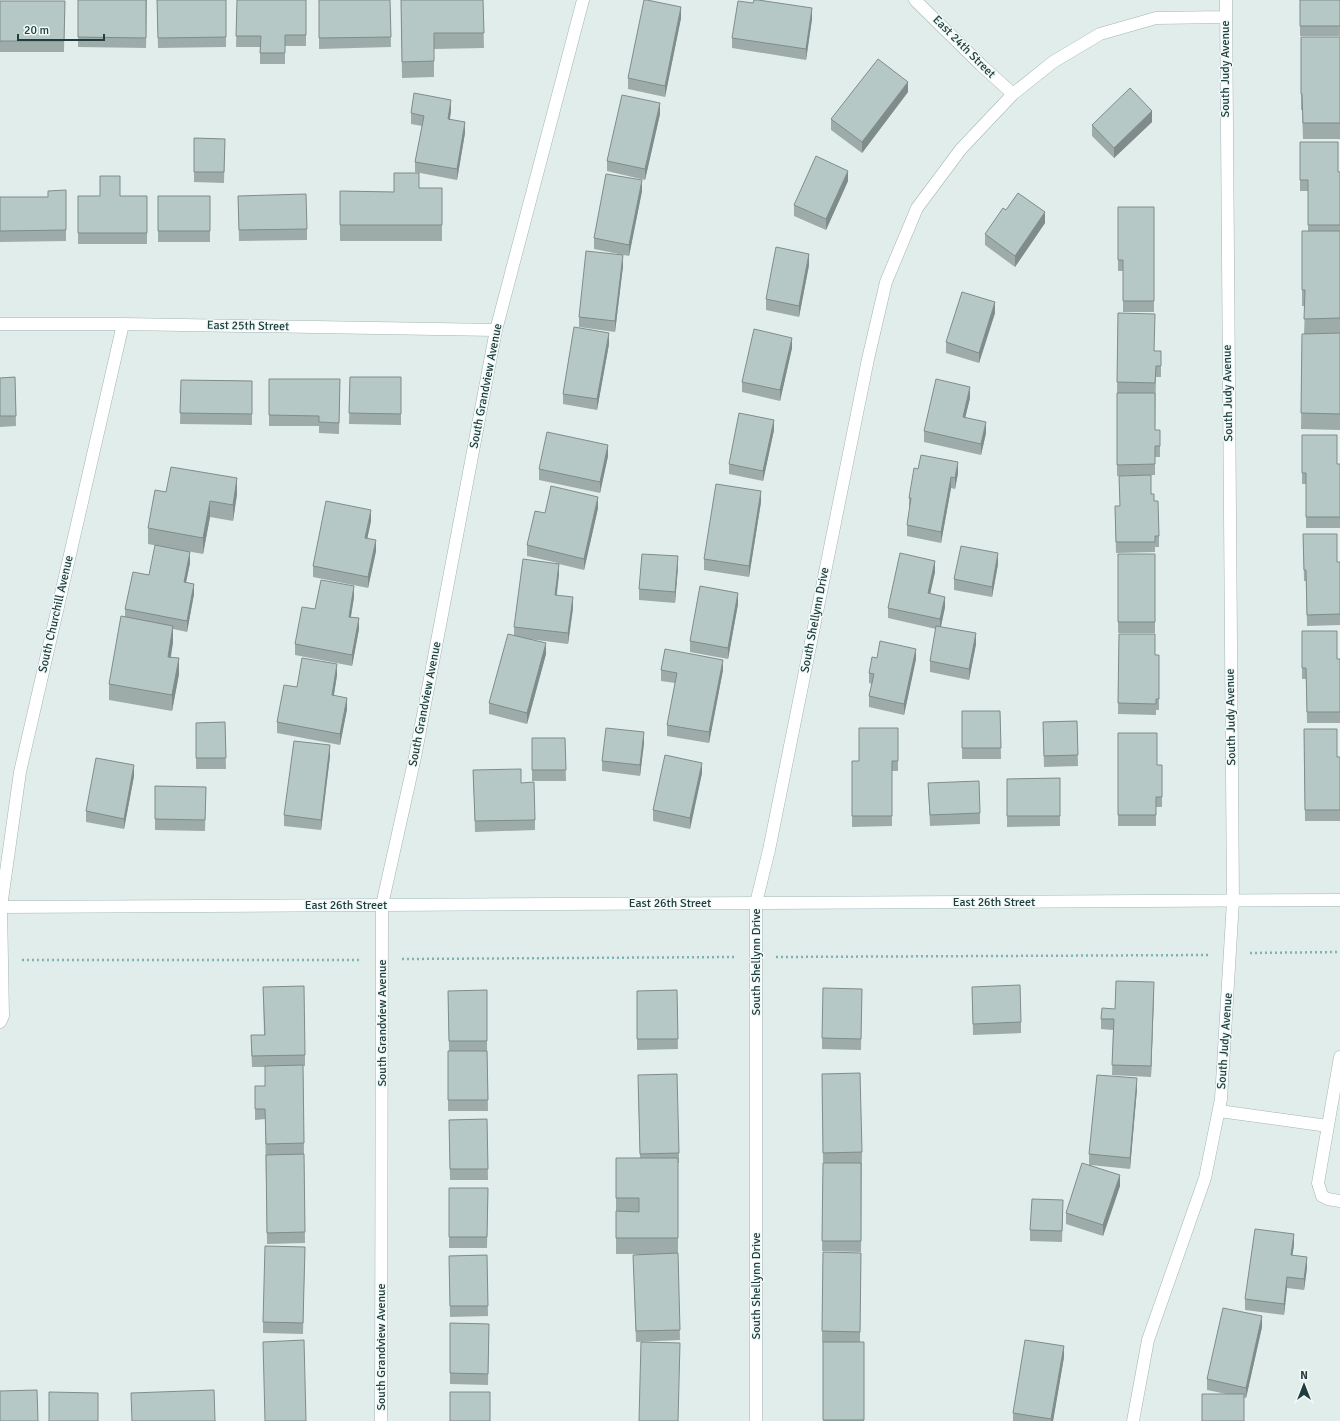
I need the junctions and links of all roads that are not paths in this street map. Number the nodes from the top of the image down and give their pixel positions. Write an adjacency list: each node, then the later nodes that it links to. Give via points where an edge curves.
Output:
1 (583, 0): 8 (street, South Grandview Avenue)
2 (915, 0): 5 (street, East 24th Street)
3 (1226, 0): 4 (street, South Judy Avenue)
4 (1225, 17): 5 (street, South Shellynn Drive, via 1156,18 1100,34 1053,62); 10 (street, South Judy Avenue)
5 (1013, 94): 11 (street, South Shellynn Drive, via 960,149 917,208 886,282 868,358 769,850)
6 (0, 324): 7 (street, East 25th Street)
7 (123, 324): 8 (street, East 25th Street); 13 (street, South Churchill Avenue, via 20,772)
8 (496, 330): 12 (street, South Grandview Avenue, via 415,757)
9 (1340, 900): 10 (street, East 26th Street)
10 (1233, 901): 11 (street, East 26th Street); 16 (street, South Judy Avenue)
11 (756, 903): 12 (street, East 26th Street); 20 (street, South Shellynn Drive)
12 (382, 905): 13 (street, East 26th Street); 19 (street, South Grandview Avenue)
13 (0, 907): 14 (street, South Churchill Avenue, via 3,1016)
14 (0, 1022)
15 (1340, 1057): 17 (street)
16 (1219, 1111): 17 (street); 21 (street, South Judy Avenue, via 1205,1178 1148,1340)
17 (1328, 1126): 18 (street, via 1318,1184 1322,1196)
18 (1340, 1201)
19 (381, 1421)
20 (756, 1421)
21 (1133, 1421)

